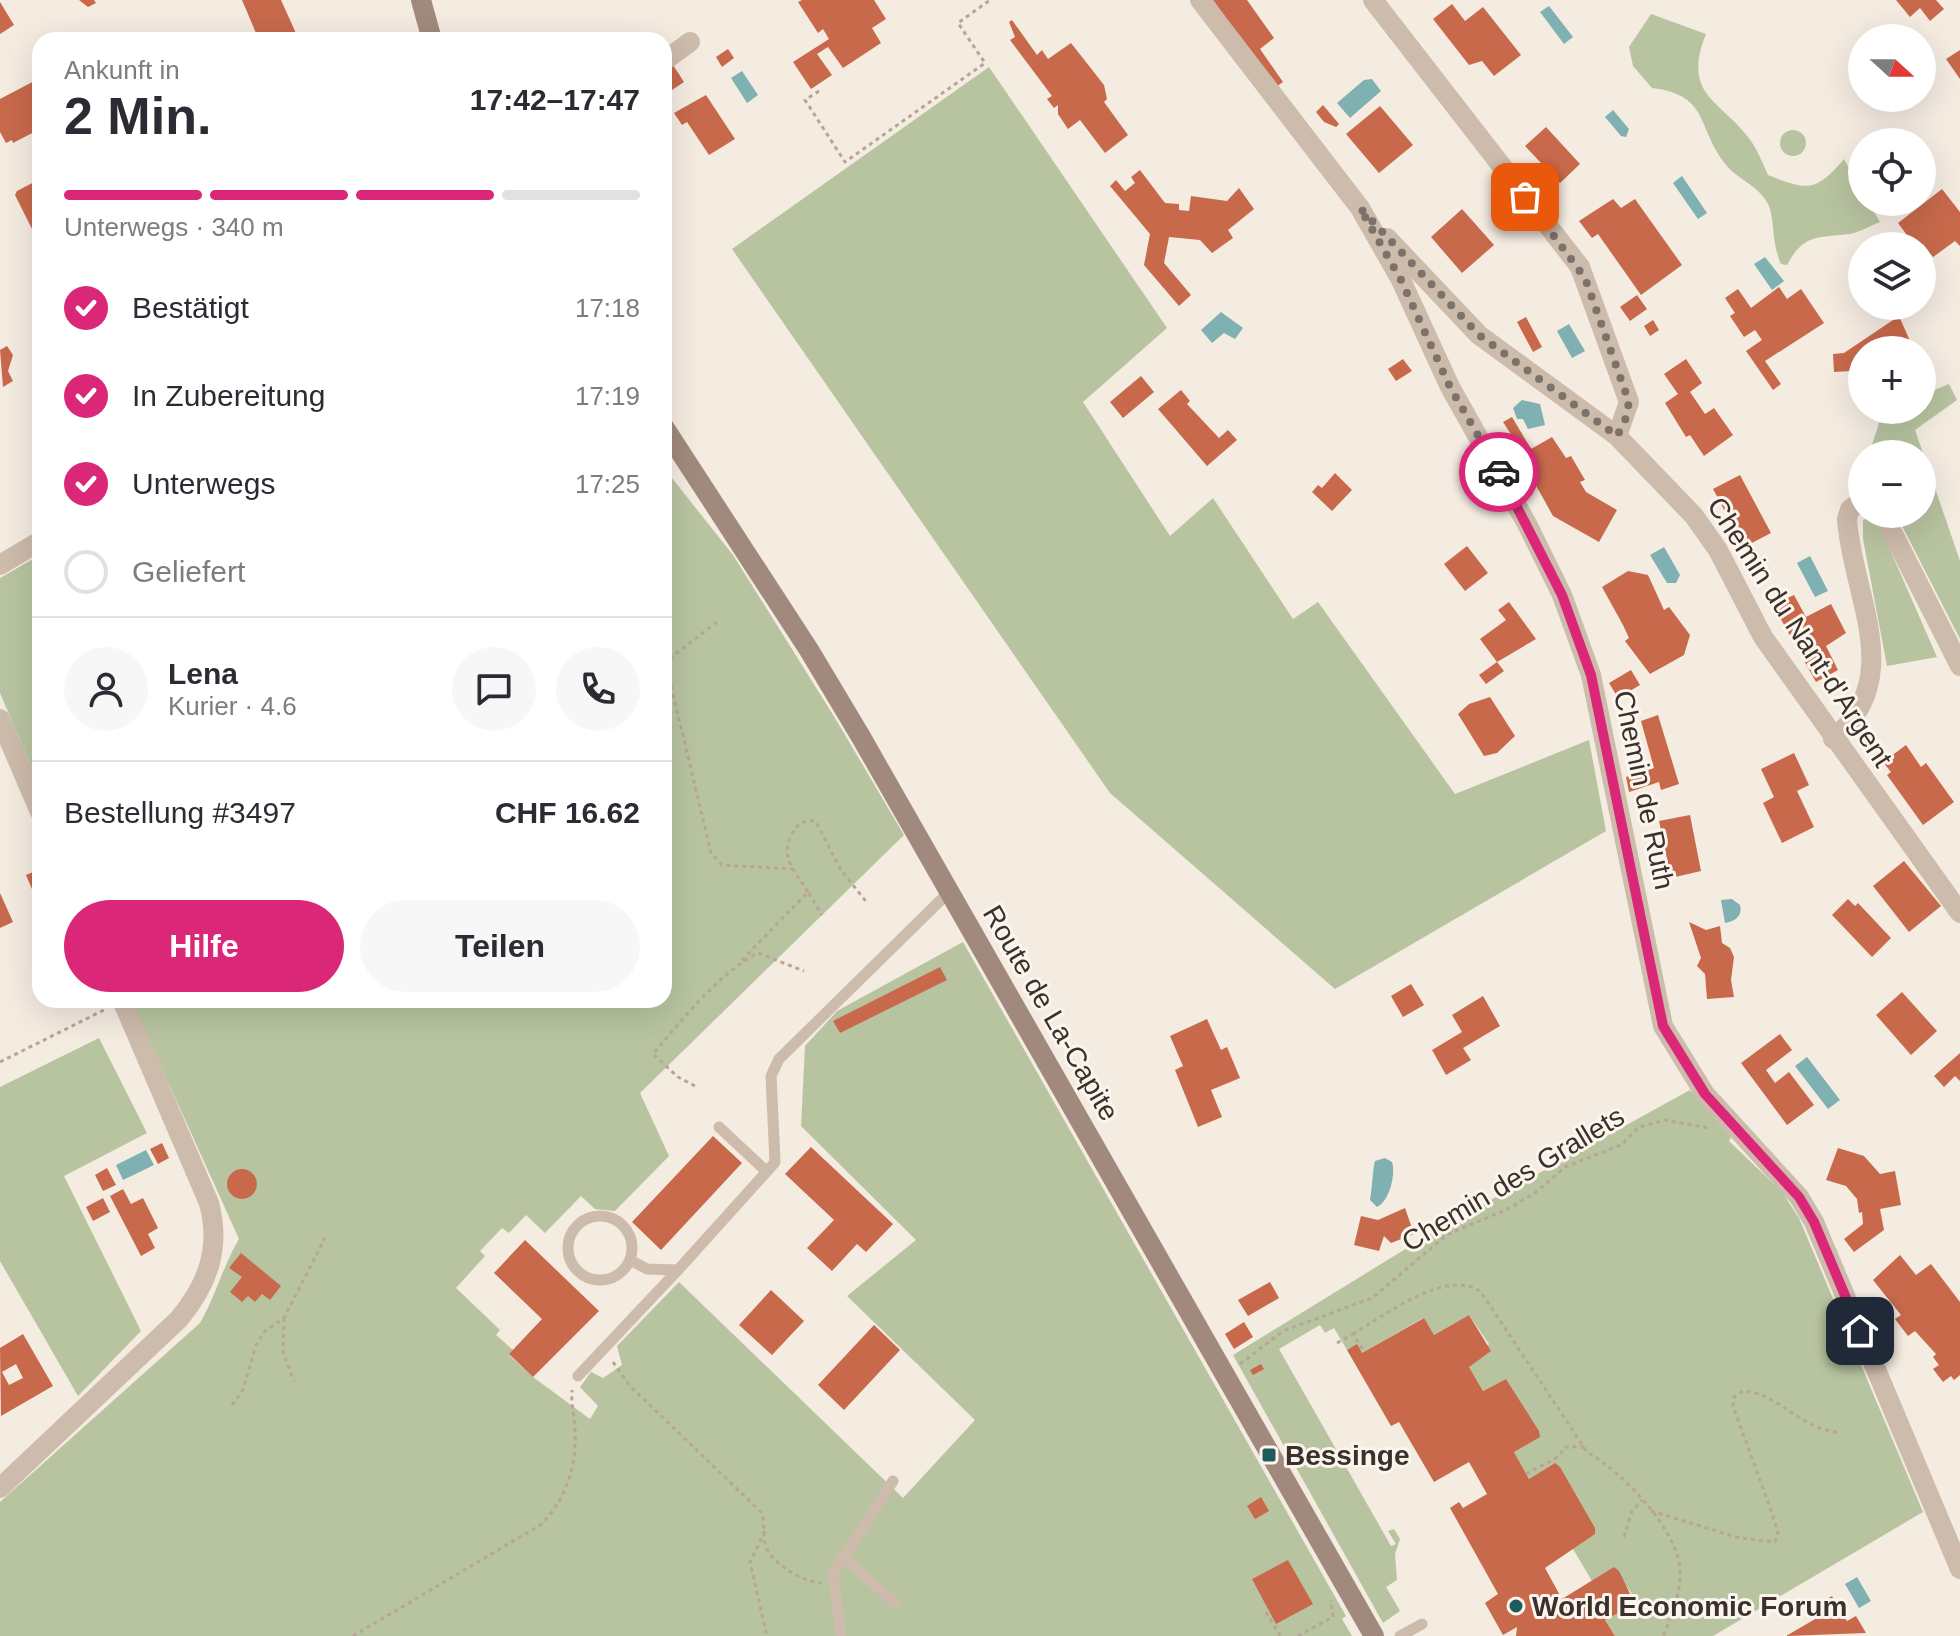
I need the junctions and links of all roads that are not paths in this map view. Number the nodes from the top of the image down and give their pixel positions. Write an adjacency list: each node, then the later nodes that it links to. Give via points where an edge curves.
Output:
1 (421, 0): 4 (street)
2 (1200, 0): 7 (street, Chemin de Ruth)
3 (1373, 0): 8 (street, via 1580,267 1629,402)
4 (430, 32)
5 (690, 42): 6 (street)
6 (672, 55)
7 (1360, 208): 8 (street, Chemin du Nant-d'Argent, via 1479,335); 29 (street, Chemin de Ruth, via 1401,280 1450,387 1527,524 1580,643 1606,733 1663,1026 1705,1094 1799,1197 1814,1222)
8 (1617, 436): 16 (street, Chemin du Nant-d'Argent, via 1703,528 1763,637)
9 (672, 439): 18 (street, Route de La-Capite, via 809,650)
10 (1849, 528): 16 (street, via 1872,669 1859,713)
11 (1890, 528): 14 (street)
12 (32, 546): 13 (street)
13 (0, 565)
14 (1960, 666)
15 (0, 719): 17 (street)
16 (1833, 739): 19 (street, Chemin du Nant-d'Argent)
17 (32, 793)
18 (949, 892): 22 (lane, via 779,1059 771,1076 775,1162); 33 (street, Route de La-Capite)
19 (1960, 913)
20 (125, 1008): 27 (street, via 209,1203 213,1254 202,1287 179,1319)
21 (719, 1127): 22 (lane)
22 (766, 1171): 24 (lane)
23 (630, 1260): 23 (lane, via 629,1234 612,1218 587,1219 570,1238 571,1262 591,1279 615,1276); 24 (lane, via 647,1269)
24 (678, 1270): 25 (lane)
25 (578, 1376)
26 (893, 1481): 28 (lane)
27 (0, 1488)
28 (843, 1556): 30 (lane); 32 (lane, via 832,1578)
29 (1960, 1569)
30 (895, 1603)
31 (1422, 1624): 34 (lane)
32 (841, 1636)
33 (1374, 1636)
34 (1401, 1636)

